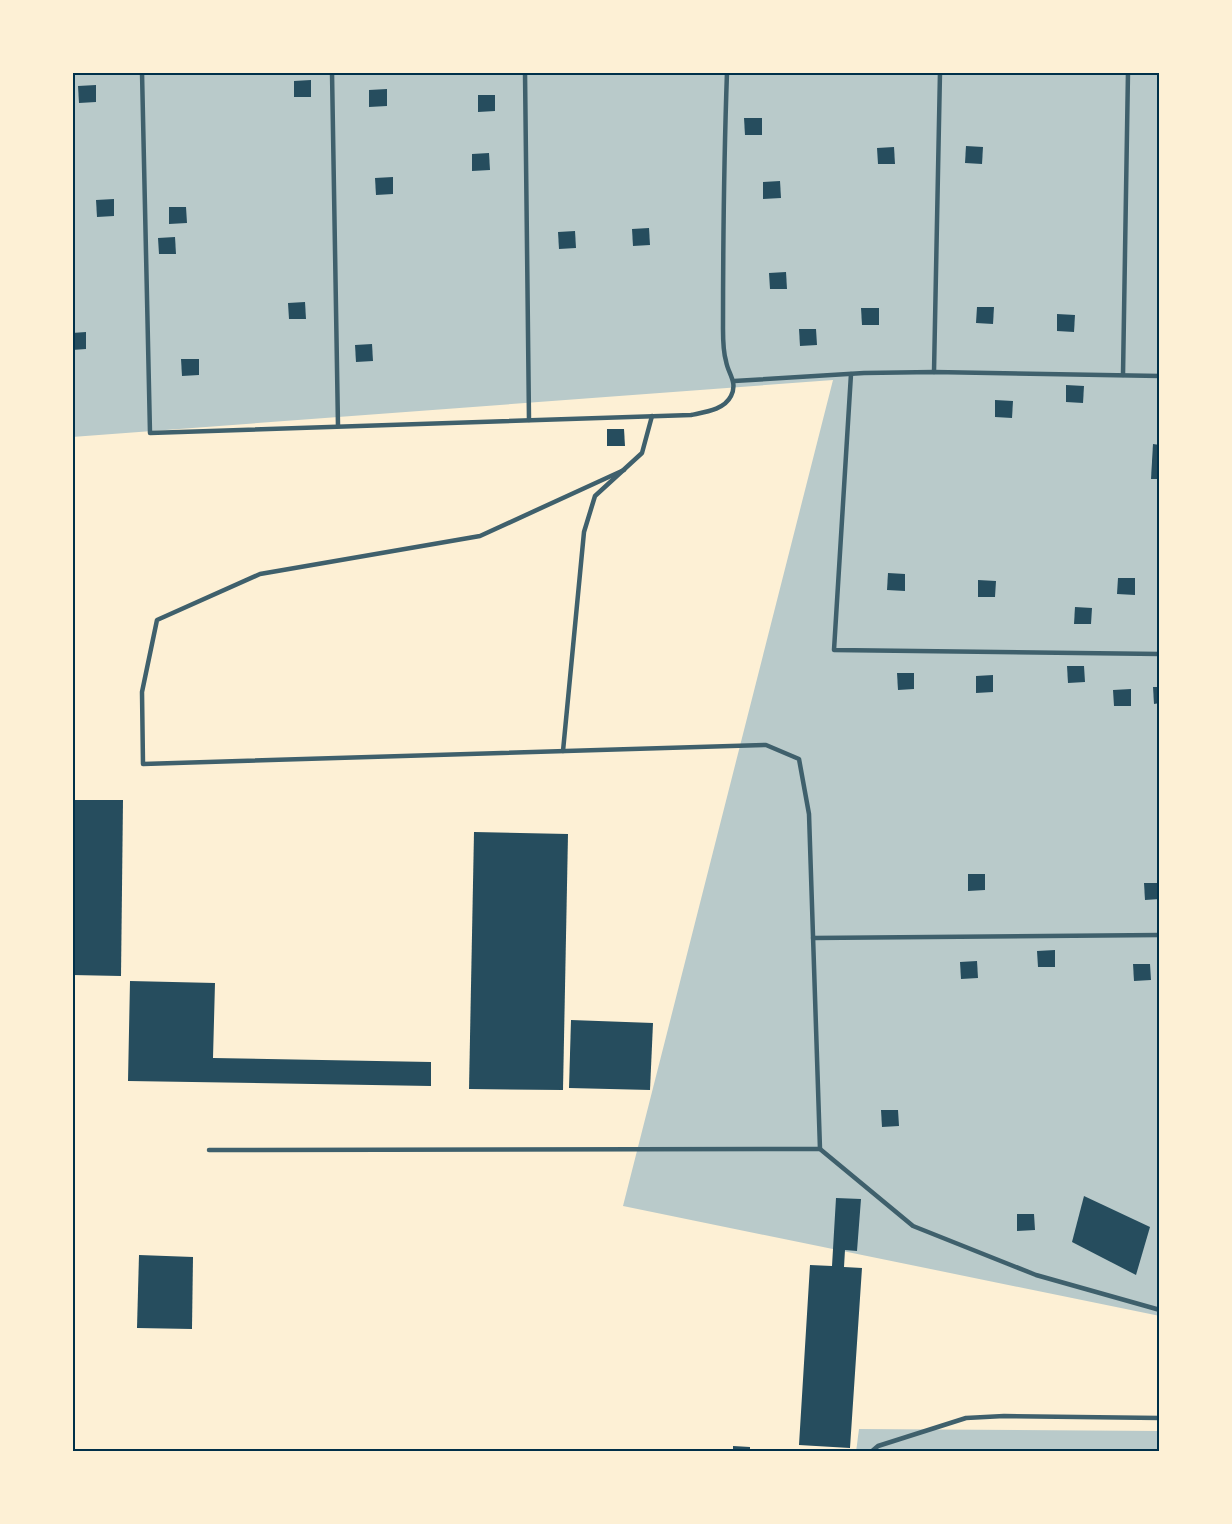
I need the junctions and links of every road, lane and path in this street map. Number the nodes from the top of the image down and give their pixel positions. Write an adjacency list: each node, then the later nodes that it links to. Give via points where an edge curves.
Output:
1 (142, 72): 14 (lane, via 150,433)
2 (332, 72): 14 (lane)
3 (525, 72): 13 (lane)
4 (727, 72): 11 (lane, via 723,337 726,363)
5 (940, 72): 7 (lane)
6 (1128, 72): 9 (lane)
7 (934, 372): 8 (lane); 9 (lane)
8 (851, 374): 11 (lane); 16 (lane, via 834,650)
9 (1123, 375): 10 (lane)
10 (1160, 376)
11 (734, 381): 12 (lane, via 732,395 711,411)
12 (652, 416): 13 (lane); 15 (lane, via 642,453)
13 (529, 420): 14 (lane)
14 (338, 426)
15 (624, 470): 17 (lane, via 595,496 584,532); 17 (lane, via 480,536 260,574 157,620 142,692 143,764)
16 (1160, 654)
17 (563, 751): 19 (lane, via 766,745 799,759 809,814)
18 (1160, 934): 19 (lane)
19 (813, 938): 20 (lane)
20 (820, 1149): 21 (lane); 22 (lane, via 913,1226 1036,1275)
21 (209, 1150)
22 (1160, 1310)
23 (1160, 1418): 24 (lane, via 966,1418 878,1446)
24 (871, 1452)

